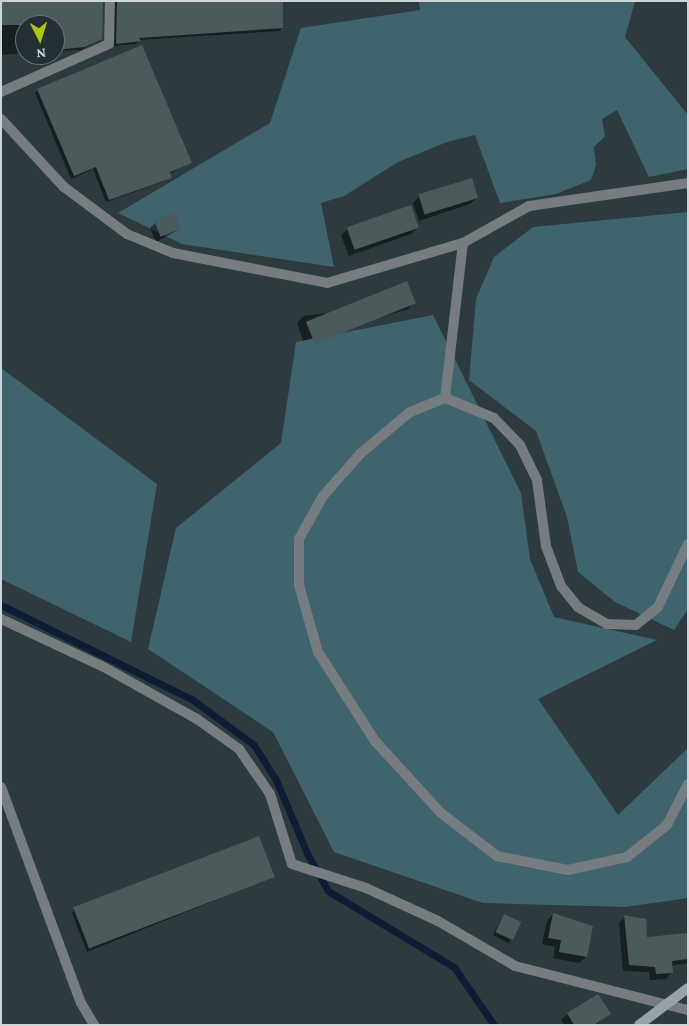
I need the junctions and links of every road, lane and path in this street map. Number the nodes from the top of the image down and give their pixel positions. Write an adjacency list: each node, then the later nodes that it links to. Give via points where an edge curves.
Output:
1 (110, 1): 2 (street, via 109,44)
2 (1, 92)
3 (1, 119): 5 (street, via 64,187 127,234 173,253 327,283)
4 (688, 183): 5 (street, via 529,206)
5 (463, 243): 6 (street)
6 (445, 398): 7 (street, via 494,418 520,445 537,480 549,554 561,586 578,607 607,624 636,625 658,607); 9 (street, via 410,412 361,453 323,496 299,539 299,585 318,652 375,741 441,813 497,856 568,870 627,857 667,825)
7 (688, 544)
8 (1, 619): 12 (street, via 102,666 197,719 239,749 270,794 292,864 366,888 438,921 515,966)
9 (688, 784)
10 (1, 787): 14 (street, via 81,1003)
11 (688, 988): 12 (main road)
12 (666, 1006): 13 (street); 15 (main road)
13 (688, 1010)
14 (94, 1025)
15 (639, 1025)

